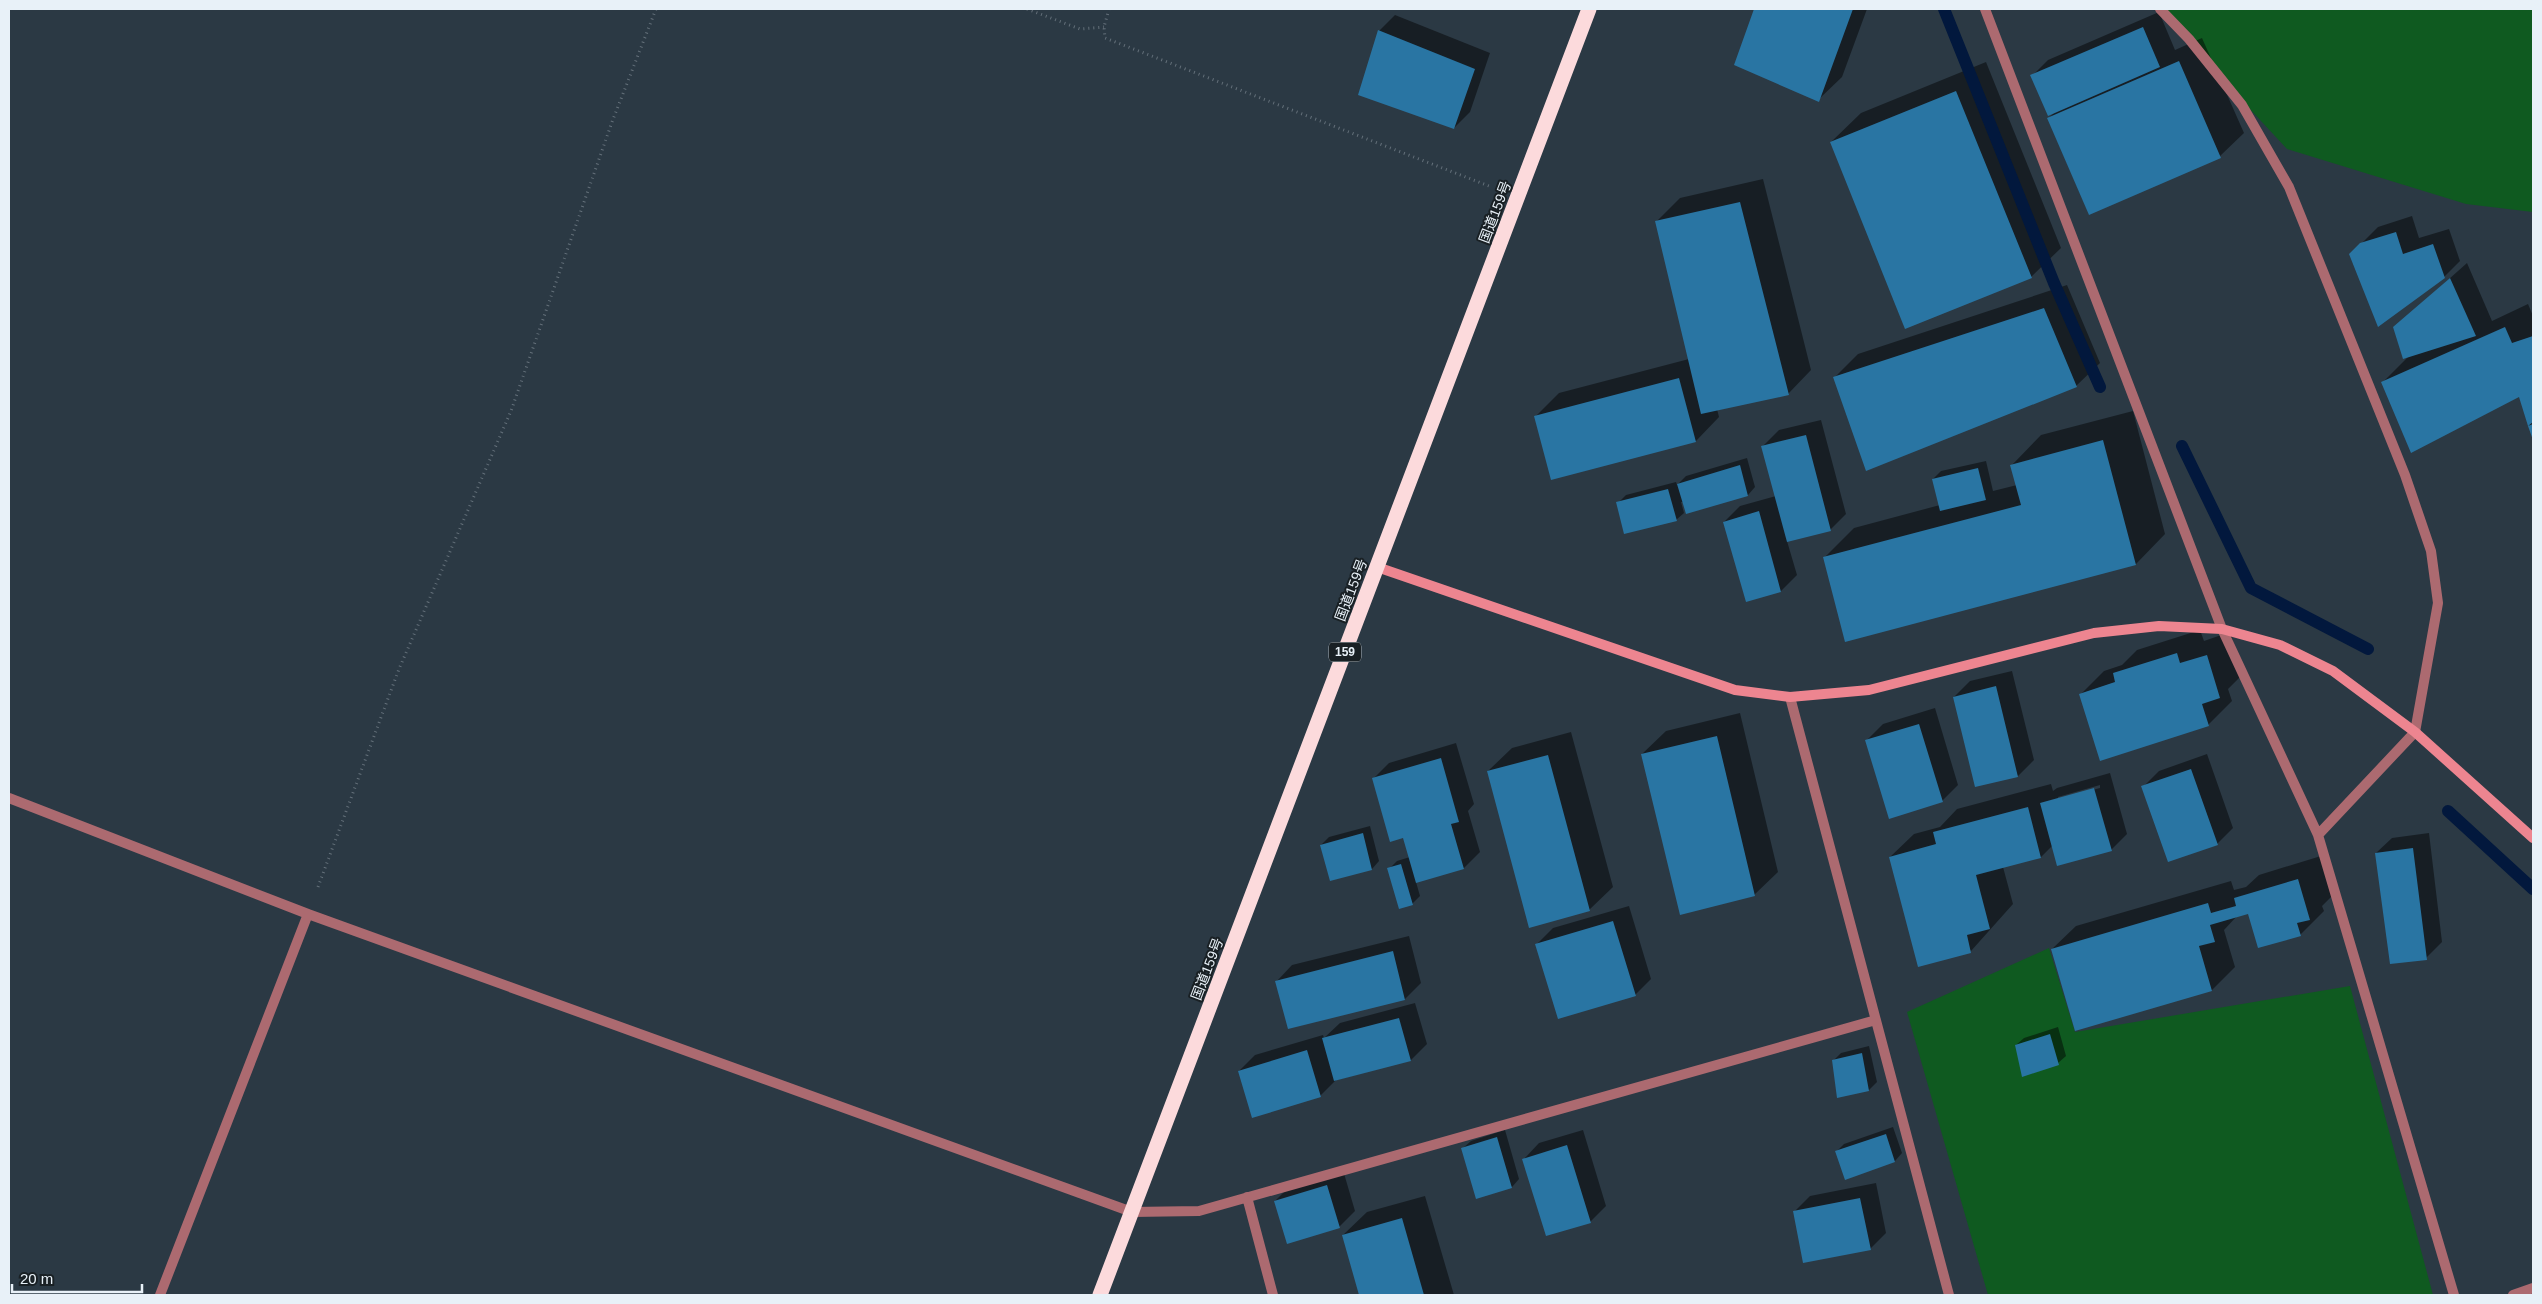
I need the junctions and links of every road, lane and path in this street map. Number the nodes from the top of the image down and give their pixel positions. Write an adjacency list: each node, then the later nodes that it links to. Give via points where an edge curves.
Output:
1 (656, 9): 16 (path, via 612,122 511,412 399,669)
2 (1027, 9): 7 (path, via 1080,30)
3 (1109, 9): 7 (path)
4 (1589, 9): 8 (highway, 国道159号 / 159)
5 (1985, 9): 10 (street)
6 (2160, 9): 12 (street, via 2189,39 2242,105 2289,187 2405,475 2431,551 2438,602)
7 (1104, 27): 8 (path, via 1104,38)
8 (1518, 197): 9 (highway, 国道159号 / 159)
9 (1377, 567): 11 (street, via 1735,690); 19 (highway, 国道159号 / 159)
10 (2222, 629): 11 (street, via 2159,626 2094,633 1869,690); 12 (street, via 2280,646 2333,671); 14 (street)
11 (1790, 697): 17 (street)
12 (2415, 732): 14 (street); 15 (street)
13 (9, 798): 16 (street)
14 (2318, 835): 25 (street)
15 (2533, 838)
16 (308, 914): 19 (street); 21 (street)
17 (1876, 1020): 18 (street); 24 (street)
18 (1247, 1197): 19 (street, via 1199,1211); 23 (street)
19 (1132, 1212): 22 (highway, 国道159号 / 159)
20 (2533, 1288): 26 (street)
21 (160, 1295)
22 (1100, 1295)
23 (1273, 1295)
24 (1949, 1295)
25 (2454, 1295)
26 (2513, 1295)

